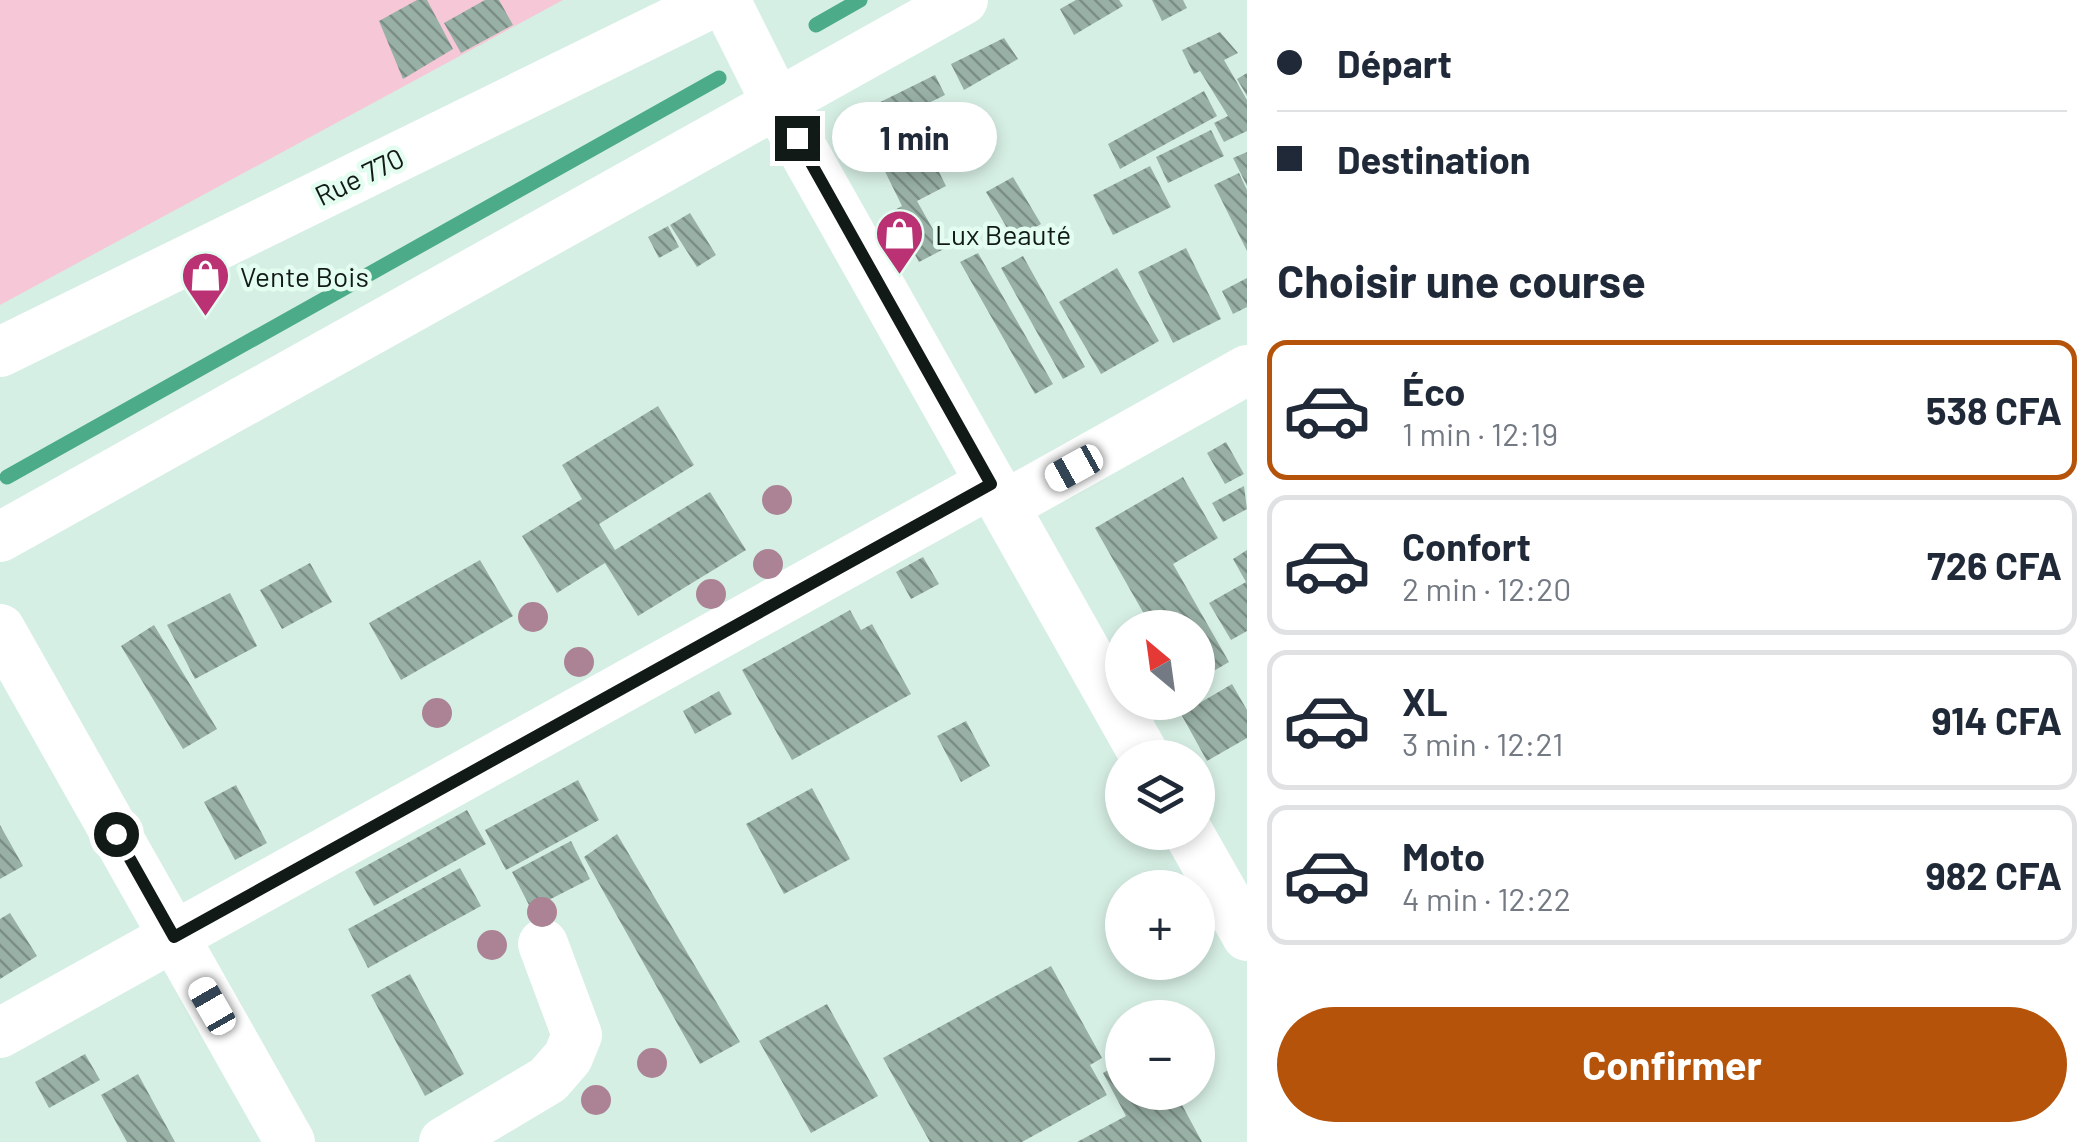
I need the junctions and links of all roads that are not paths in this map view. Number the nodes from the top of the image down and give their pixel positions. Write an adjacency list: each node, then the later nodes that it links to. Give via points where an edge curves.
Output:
1 (722, 0): 3 (street); 4 (street, Rue 770)
2 (963, 0): 3 (street)
3 (777, 104): 6 (street); 7 (street)
4 (0, 352)
5 (1247, 370): 6 (street)
6 (998, 495): 9 (street); 12 (street)
7 (0, 537)
8 (0, 628): 12 (street)
9 (1136, 740)
10 (1199, 850): 11 (street)
11 (1243, 920)
12 (174, 937): 14 (street); 15 (street)
13 (544, 944): 16 (street, via 577,1034 568,1057 548,1080)
14 (0, 1033)
15 (290, 1142)
16 (444, 1142)

